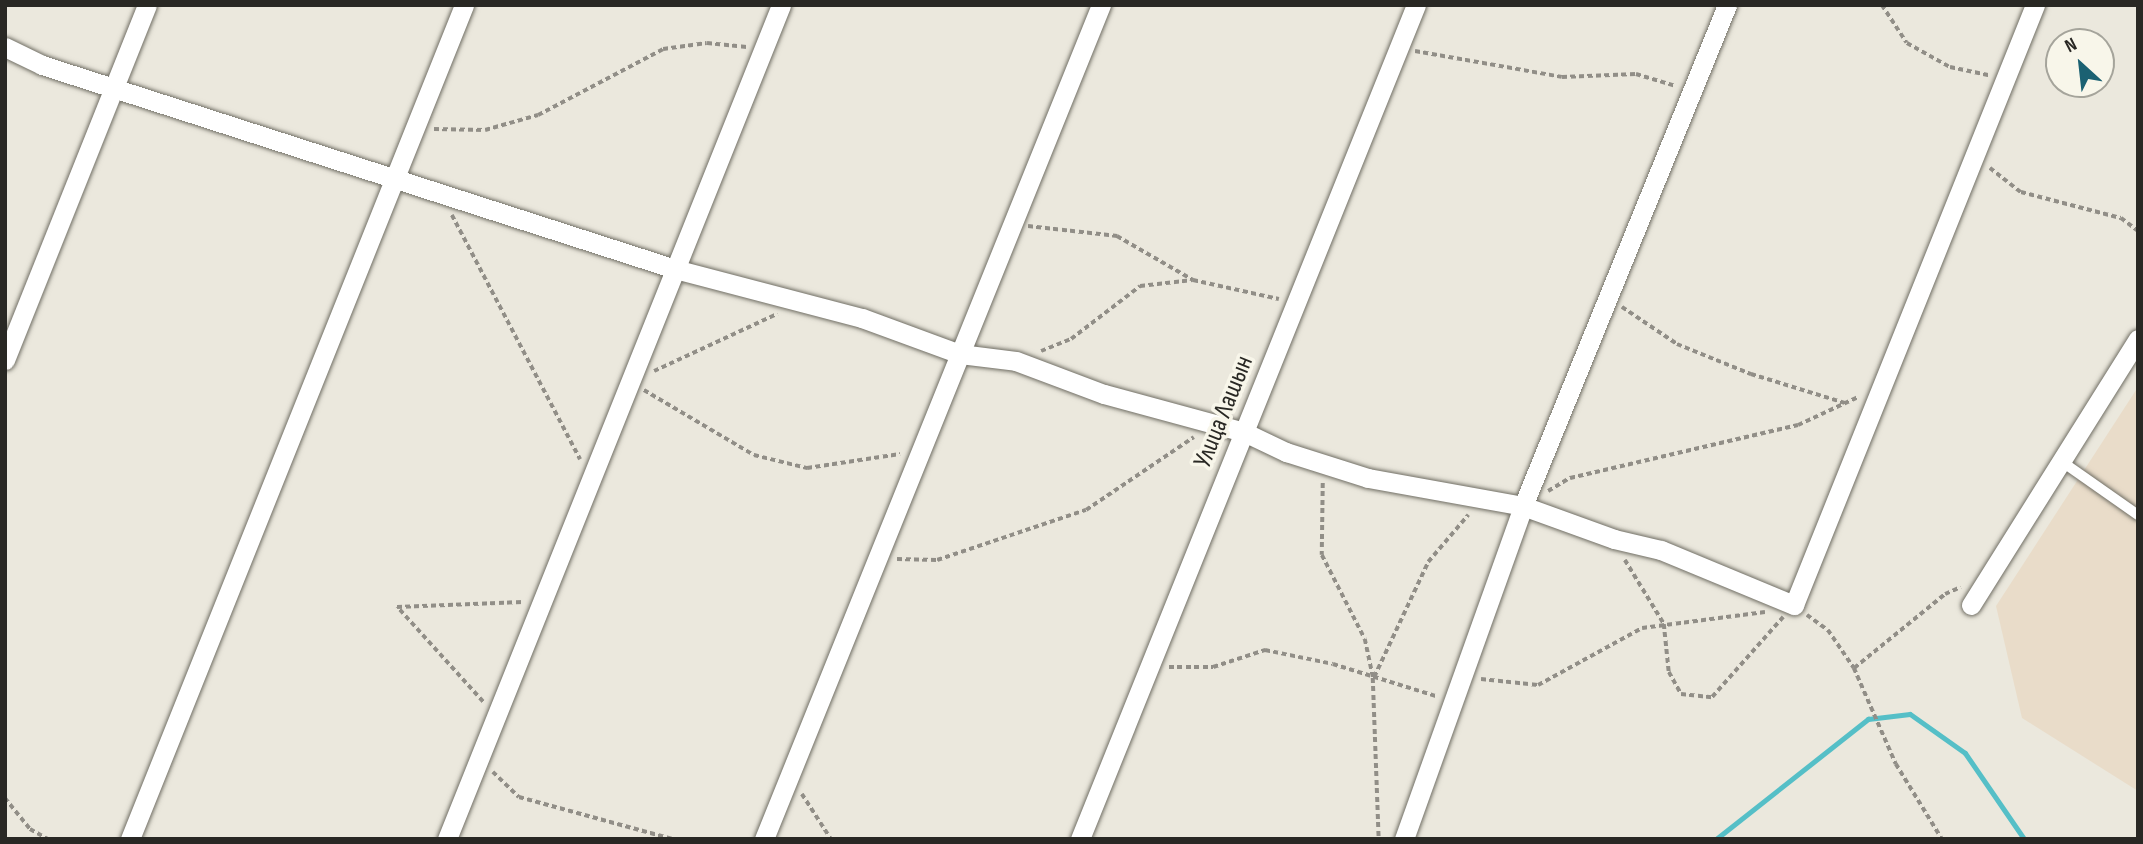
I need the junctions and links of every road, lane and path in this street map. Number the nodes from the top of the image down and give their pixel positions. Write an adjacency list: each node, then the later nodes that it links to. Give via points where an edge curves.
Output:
1 (147, 5): 13 (street)
2 (464, 5): 15 (street)
3 (780, 5): 11 (street)
4 (1101, 5): 19 (street)
5 (1416, 5): 10 (street, Улица Лашын)
6 (1727, 5): 14 (street)
7 (1882, 5): 12 (path, via 1908,43 1950,67)
8 (2035, 5): 12 (street)
9 (5, 47): 13 (street, via 42,65)
10 (1399, 48): 14 (path, via 1562,77 1636,74); 25 (street, Улица Лашын)
11 (763, 49): 15 (path, via 707,43 663,49 538,115 485,130); 21 (street)
12 (2005, 78): 16 (street)
13 (115, 85): 17 (street); 28 (street)
14 (1692, 91): 23 (street)
15 (415, 128): 17 (street)
16 (1974, 156): 20 (path, via 2021,192 2121,218); 31 (street)
17 (394, 179): 18 (street); 59 (street)
18 (440, 193): 21 (street); 38 (path)
19 (1013, 223): 22 (path, via 1117,236); 27 (street)
20 (2138, 231)
21 (675, 269): 24 (street); 30 (street)
22 (1193, 280): 25 (path); 29 (path, via 1140,286 1071,340)
23 (1609, 298): 32 (path, via 1677,344 1751,374); 40 (street)
24 (801, 303): 27 (street, via 862,318); 30 (path)
25 (1296, 303): 34 (street, Улица Лашын)
26 (2138, 339): 36 (street)
27 (960, 354): 29 (street); 35 (street)
28 (5, 360)
29 (1016, 361): 33 (street)
30 (630, 382): 35 (path, via 754,455 807,467); 38 (street)
31 (1881, 386): 32 (path); 46 (street)
32 (1846, 403): 40 (path, via 1798,425 1570,478)
33 (1210, 426): 34 (street); 43 (path, via 1086,510 937,561)
34 (1244, 432): 37 (street); 49 (street, Улица Лашын)
35 (920, 452): 43 (street)
36 (2061, 461): 41 (lane); 44 (street)
37 (1323, 464): 39 (street); 52 (path, via 1322,555 1365,639)
38 (591, 479): 45 (street)
39 (1481, 500): 40 (street); 52 (path, via 1428,562)
40 (1523, 506): 42 (street); 51 (street)
41 (2138, 514)
42 (1614, 539): 46 (street, via 1661,550); 48 (path)
43 (877, 558): 56 (street)
44 (1992, 573): 47 (street); 50 (path, via 1945,594)
45 (542, 601): 54 (street); 54 (path, via 397,607)
46 (1794, 605): 48 (path, via 1755,615); 48 (path, via 1712,697 1681,694 1669,672); 50 (path, via 1828,630)
47 (1971, 605)
48 (1664, 624): 51 (path, via 1642,628 1538,685)
49 (1149, 667): 52 (path, via 1213,667 1265,650 1333,664); 64 (street, Улица Лашын)
50 (1854, 668): 67 (path, via 1896,764)
51 (1463, 677): 53 (street)
52 (1373, 678): 53 (path); 65 (path)
53 (1454, 702): 66 (street)
54 (496, 717): 55 (street)
55 (479, 759): 60 (street); 61 (path, via 519,797)
56 (790, 775): 62 (street); 63 (path)
57 (5, 798): 58 (path, via 30,829)
58 (48, 839)
59 (130, 839)
60 (447, 839)
61 (673, 839)
62 (764, 839)
63 (831, 839)
64 (1080, 839)
65 (1379, 839)
66 (1404, 839)
67 (1942, 839)

